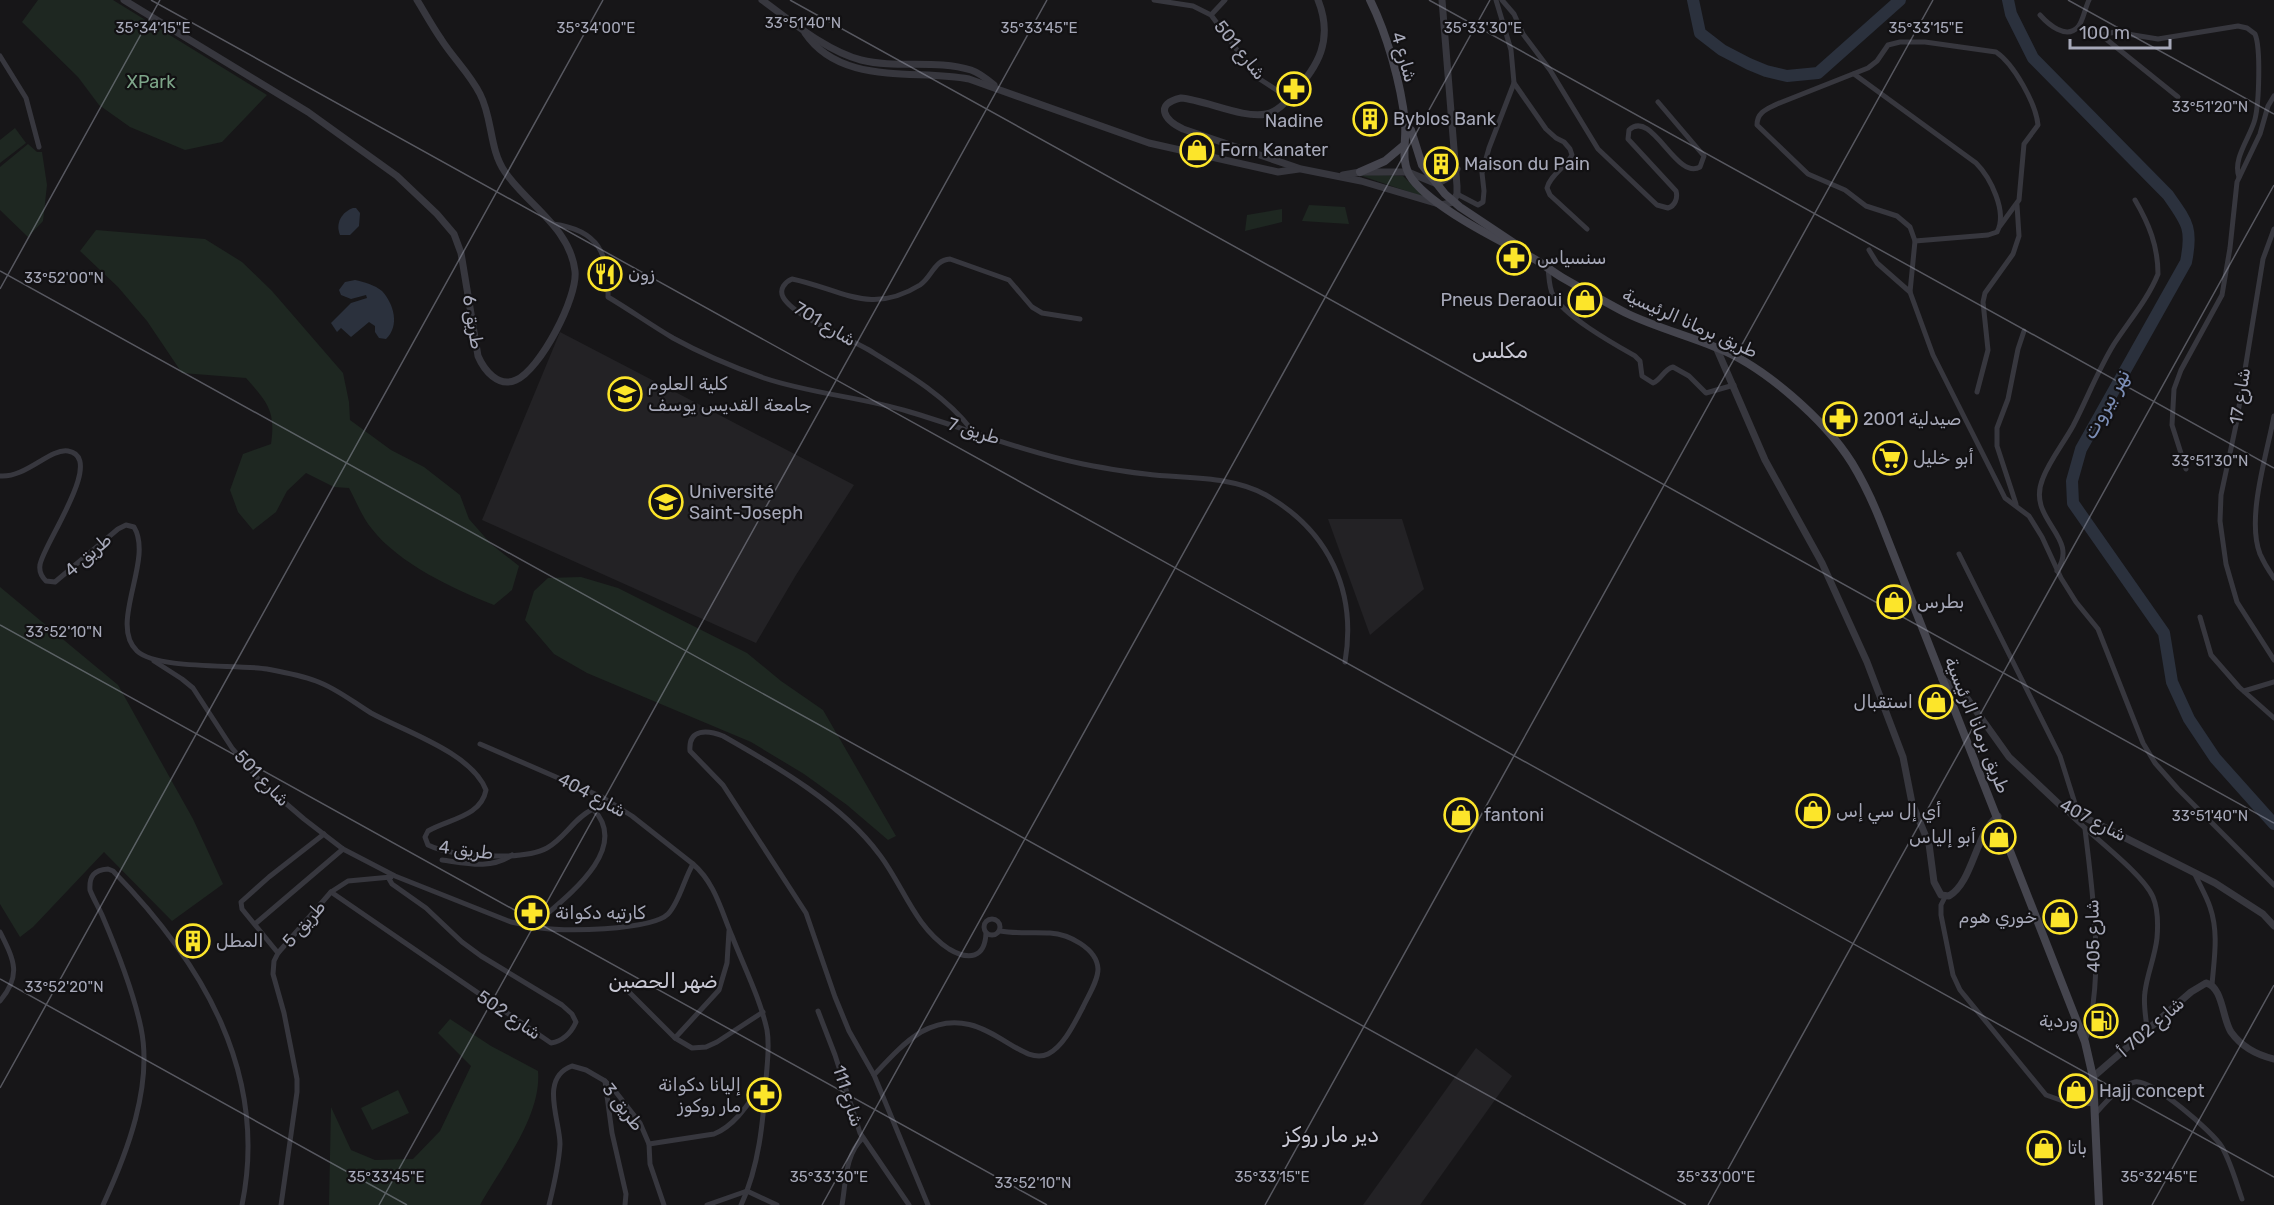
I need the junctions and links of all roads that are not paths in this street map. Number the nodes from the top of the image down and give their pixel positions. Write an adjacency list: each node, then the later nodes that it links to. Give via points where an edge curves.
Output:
1 (124, 0): 37 (street, طريق 6, via 308,112 397,176 437,214 454,234 461,253 478,356 489,373 505,382 518,379 538,359 565,314 573,292 574,264)
2 (417, 0): 37 (street, طريق 6, via 482,96 494,150 505,172)
3 (762, 0): 26 (street, via 805,33 814,46 858,68 969,79 1149,143 1278,172)
4 (1154, 0): 12 (street, شارع 501, via 1193,6)
5 (1225, 0): 12 (street)
6 (1318, 0): 21 (street, طريق برمانا الرئيسية, via 1324,27 1318,63)
7 (1370, 0): 23 (main road, شارع 4, via 1391,56)
8 (1442, 0): 27 (street)
9 (1496, 0): 18 (street, via 1511,50)
10 (1502, 0): 22 (street, via 1598,149 1657,205 1668,208 1677,199 1676,190 1628,139 1629,130 1633,126 1646,129 1691,169 1700,167 1704,156)
11 (2089, 0): 14 (street)
12 (1211, 15): 21 (street, شارع 501, via 1258,78)
13 (2040, 15): 14 (street, via 2060,31)
14 (2078, 27): 15 (street)
15 (2102, 35): 20 (street); 31 (street, via 2115,32 2158,39 2238,26 2255,34 2258,106 2241,153)
16 (0, 56): 25 (street, via 26,98)
17 (1854, 74): 35 (street, via 1873,66 1887,45 1900,42 1925,42 1999,54 2033,104 2038,123 2024,144); 38 (street, via 1983,170 1993,189); 41 (street, via 1765,110 1757,125 1808,174 1845,190 1866,206 1897,216 1910,227)
18 (1514, 83): 33 (street, via 1482,173 1483,202 1478,206); 39 (street, via 1546,129 1570,148 1569,162 1547,188)
19 (2274, 96): 31 (street)
20 (2178, 97)
21 (1289, 98): 26 (street, طريق برمانا الرئيسية, via 1272,112 1259,115 1181,98 1170,102 1165,116 1183,129)
22 (1658, 102)
23 (1405, 124): 24 (main road); 32 (main road, via 1411,130 1422,165)
24 (1404, 144): 28 (main road, via 1385,161); 29 (main road)
25 (39, 147)
26 (1301, 169): 30 (street, طريق برمانا الرئيسية)
27 (1457, 169): 32 (street); 33 (street)
28 (1360, 172): 29 (street); 30 (street)
29 (1408, 172): 32 (street); 36 (main road)
30 (1338, 176): 36 (street, طريق برمانا الرئيسية)
31 (2239, 177): 53 (street, via 2222,295 2181,370 2173,396 2172,425)
32 (1437, 184): 33 (main road)
33 (1455, 198): 36 (street); 43 (main road)
34 (2134, 200): 57 (street, via 2154,238 2158,274 2114,345 2043,478 2039,502 2064,550)
35 (2017, 204): 38 (street); 50 (street, via 2019,236 2013,254 1985,293 1983,302 1988,350)
36 (1442, 206): 43 (main road, طريق برمانا الرئيسية)
37 (553, 224): 52 (street, طريق 7, via 577,230 599,246 606,266 608,297 721,362 806,390 906,410)
38 (2000, 226): 41 (street, via 1988,235)
39 (1587, 229)
40 (2274, 229): 61 (street, شارع 17, via 2263,260 2221,495 2220,527 2236,602)
41 (1915, 241): 45 (street)
42 (1869, 250): 45 (street, via 1877,263)
43 (1532, 257): 44 (main road, طريق برمانا الرئيسية)
44 (1548, 268): 48 (main road, طريق برمانا الرئيسية, via 1627,313); 49 (street, via 1553,295 1560,304 1595,332 1635,356 1640,361 1642,376 1653,383 1672,367 1689,376 1706,393)
45 (1910, 292): 55 (street, via 1933,355 1996,482 2005,498)
46 (1080, 320): 52 (street, شارع 701, via 1042,313 1032,308 1009,280 950,259 938,263 921,284 876,301 792,279 785,283 783,297 795,310 869,350 925,387 957,412)
47 (2024, 331): 55 (street, via 1997,428 1997,446)
48 (1716, 347): 49 (street); 63 (main road, طريق برمانا الرئيسية, via 1750,363 1777,383 1851,461 1869,492)
49 (1734, 385): 82 (street, via 1765,460 1822,562 1870,671 1903,757 1914,812 1929,844 1936,888)
50 (1977, 393)
51 (2274, 416): 58 (street, via 2254,528 2259,553)
52 (972, 430): 62 (street, طريق 7, via 1081,463 1224,482 1265,494 1311,530 1337,571 1348,621)
53 (2186, 469)
54 (0, 476): 60 (street, طريق 4, via 20,473 61,451 79,458 78,483 42,557 40,572 46,581 56,582 118,529 134,527 140,550 129,602 129,634 137,650)
55 (2016, 505): 57 (street, via 2042,537)
56 (1959, 554): 69 (street, via 2060,756)
57 (2057, 571): 80 (street, via 2102,635 2151,756 2178,789)
58 (2274, 578)
59 (2200, 617): 65 (street, via 2211,655)
60 (150, 658): 72 (street, شارع 501, via 193,688 254,775); 74 (street, طريق 4, via 267,669 328,687 455,757 483,782 486,790 482,803 428,831 428,845 465,853)
61 (2274, 660)
62 (1345, 663)
63 (1942, 678): 68 (street, شارع 407, via 1964,694 2009,757); 70 (main road, طريق برمانا الرئيسية)
64 (2274, 682): 65 (street)
65 (2244, 691): 66 (street)
66 (2274, 718)
67 (480, 744): 76 (street, شارع 404, via 602,797)
68 (2065, 808): 69 (street, شارع 407); 71 (street)
69 (2078, 813): 77 (street, شارع 407)
70 (1998, 816): 82 (street, via 1988,825 1956,891); 99 (main road, طريق برمانا الرئيسية)
71 (2085, 829): 97 (street, via 2125,864 2153,897 2157,939 2144,995); 99 (street, شارع 405, via 2095,947 2093,1012)
72 (324, 834): 73 (street, شارع 501); 83 (street, via 242,900 241,907)
73 (343, 849): 78 (street, شارع 501); 83 (street)
74 (513, 854): 75 (street, via 495,863); 85 (street, طريق 4, via 546,849 593,809 605,828 605,846 599,858)
75 (442, 860)
76 (693, 864): 85 (street, via 676,905 657,921 568,931); 86 (street, via 711,884)
77 (2194, 872): 84 (street, شارع 407, via 2257,909); 93 (street, via 2214,926)
78 (395, 876): 79 (street, طريق 5); 85 (street, طريق 5, via 511,922)
79 (388, 877): 81 (street, طريق 5, via 348,881); 81 (street, شارع 502, via 481,956 562,1005 576,1022 572,1031 551,1043)
80 (2274, 885)
81 (331, 892): 91 (street, طريق 5)
82 (1945, 897): 105 (street, via 1941,915 1953,975 1960,990 2046,1095 2056,1100)
83 (255, 924): 91 (street)
84 (2274, 926)
85 (536, 927)
86 (729, 929): 96 (street); 98 (street, via 727,963 719,990)
87 (1000, 930): 89 (street, via 992,935); 89 (street, via 1000,923 993,919 985,926); 101 (street, via 1053,933 1082,944 1095,958 1098,970 1093,986 1060,1044 1039,1057 1028,1055 978,1026 944,1025 921,1032)
88 (0, 932): 90 (street)
89 (986, 933): 101 (street, via 984,949 979,954 962,955 951,950 926,929 880,855 835,809 723,736 702,731 693,736 690,751 723,785 806,913 849,1031)
90 (2, 939): 94 (street, via 14,961 14,976)
91 (278, 953): 113 (street, طريق 5, via 273,974 297,1079)
92 (620, 983): 98 (street)
93 (2212, 985): 97 (street, شارع 702 أ, via 2200,985); 100 (street, via 2237,1039 2258,1054)
94 (0, 1001)
95 (818, 1011): 107 (street, شارع 111)
96 (763, 1012): 98 (street, via 706,1047 692,1048); 103 (street, via 768,1034)
97 (2147, 1029): 102 (street, شارع 702 أ)
98 (675, 1038)
99 (2085, 1042): 102 (main road, طريق برمانا الرئيسية)
100 (2274, 1059)
101 (874, 1075): 122 (street)
102 (2093, 1077): 105 (main road, طريق برمانا الرئيسية)
103 (766, 1078): 108 (street, via 738,1117 722,1131); 109 (street, via 761,1133)
104 (605, 1081): 108 (street, طريق 3, via 640,1123); 114 (street, طريق 3, via 572,1066 560,1073 556,1081 554,1098 560,1146); 115 (street)
105 (2095, 1104): 106 (main road, طريق برمانا الرئيسية)
106 (2095, 1114): 110 (street, via 2128,1085 2140,1082 2151,1086 2218,1141); 123 (main road, طريق برمانا الرئيسية)
107 (863, 1138): 120 (street, via 850,1158); 121 (street, شارع 111)
108 (649, 1144): 116 (street, طريق 3, via 650,1164)
109 (747, 1191): 117 (street); 118 (street); 119 (street)
110 (2242, 1199)
111 (103, 1205): 112 (street, via 136,1118 144,1049 121,963 90,890 93,873 108,869 181,950 229,1039 242,1086 248,1139 249,1165)
112 (242, 1205)
113 (281, 1205)
114 (549, 1205)
115 (625, 1205)
116 (664, 1205)
117 (707, 1205)
118 (741, 1205)
119 (777, 1205)
120 (842, 1205)
121 (909, 1205)
122 (928, 1205)
123 (2099, 1205)

